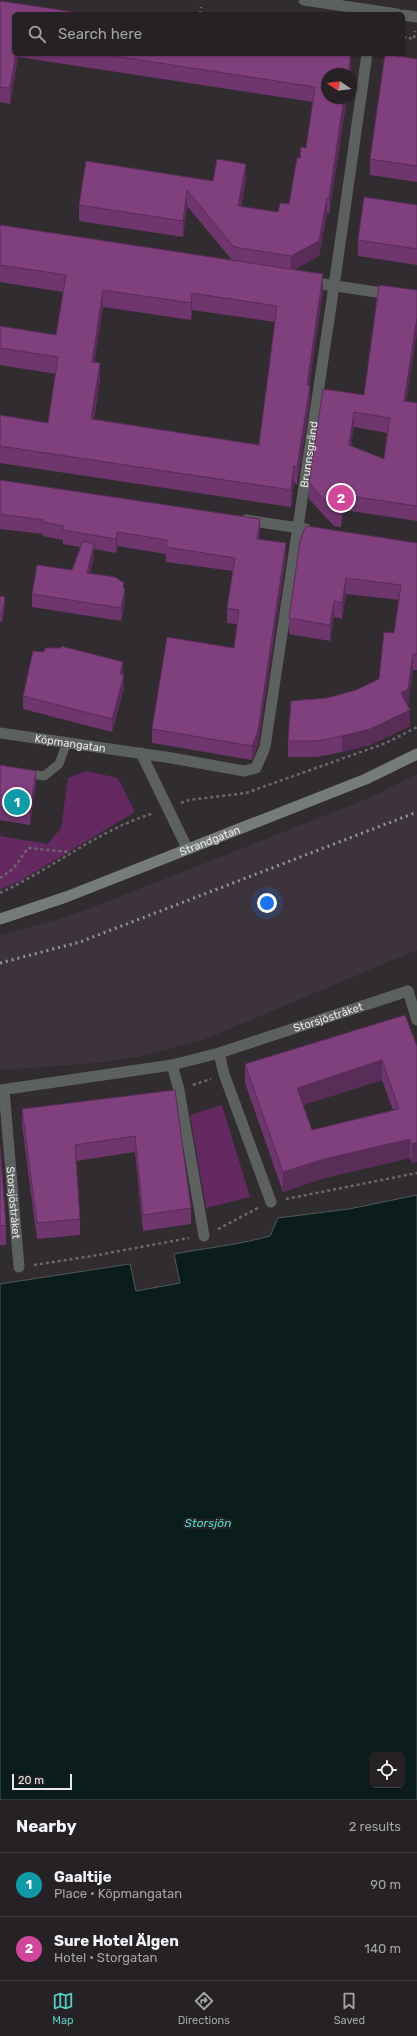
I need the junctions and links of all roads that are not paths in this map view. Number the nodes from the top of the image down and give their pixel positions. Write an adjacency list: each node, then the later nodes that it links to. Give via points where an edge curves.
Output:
1 (304, 0): 2 (street)
2 (373, 8): 3 (street)
3 (389, 12)
4 (405, 15): 5 (street)
5 (417, 17)
6 (367, 56): 8 (street, Brunnsgränd)
7 (296, 280): 8 (street)
8 (334, 286): 9 (street); 11 (street, Brunnsgränd)
9 (417, 298)
10 (236, 518): 11 (street)
11 (299, 528): 12 (street); 17 (street, Brunnsgränd, via 265,747 256,768 244,771)
12 (314, 530)
13 (0, 733): 14 (street, Köpmangatan)
14 (67, 742): 15 (street, Köpmangatan); 18 (lane, via 59,764 44,776)
15 (141, 753): 17 (street, Köpmangatan); 19 (street)
16 (417, 754): 19 (main road, Strandgatan, via 366,779)
17 (172, 758)
18 (0, 770)
19 (187, 848): 20 (main road, Strandgatan, via 66,897)
20 (0, 919)
21 (417, 1020): 22 (street, Storsjöstråket, via 408,991)
22 (219, 1053): 23 (street, Storsjöstråket); 25 (street, via 224,1074)
23 (172, 1065): 24 (street, Storsjöstråket); 26 (street, via 179,1090)
24 (2, 1090): 27 (street, Storsjöstråket)
25 (271, 1202)
26 (204, 1236)
27 (19, 1267)

